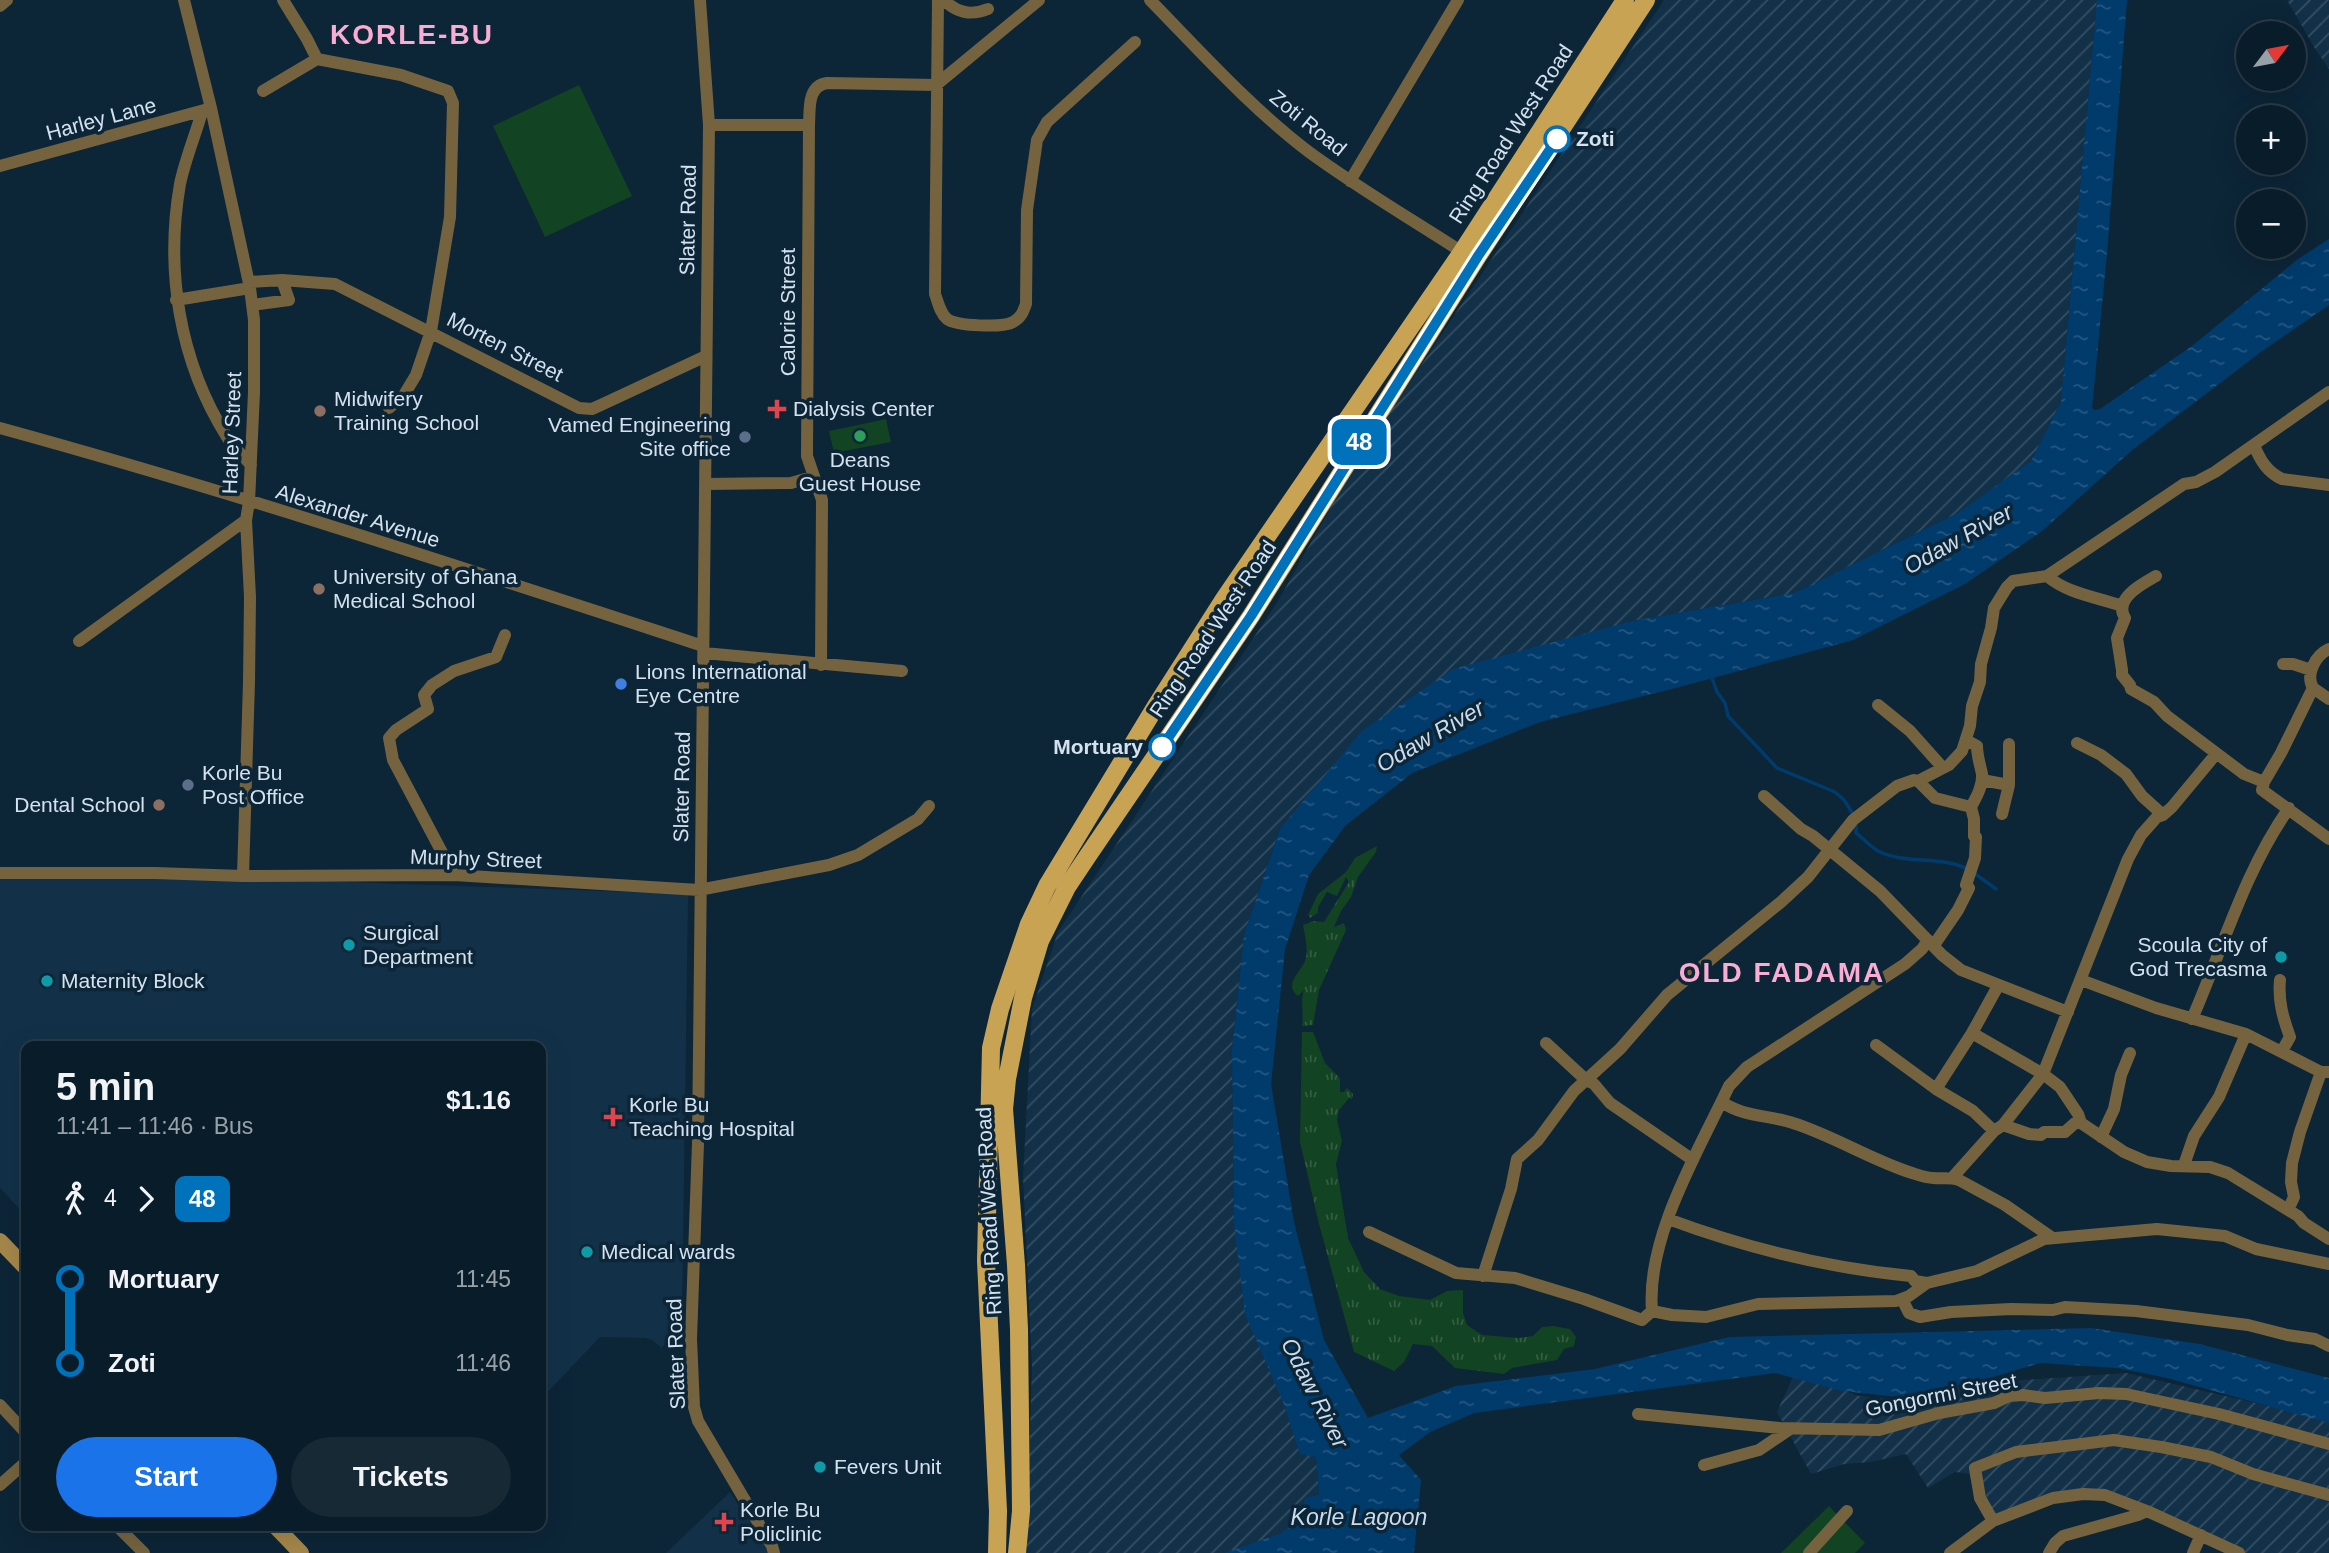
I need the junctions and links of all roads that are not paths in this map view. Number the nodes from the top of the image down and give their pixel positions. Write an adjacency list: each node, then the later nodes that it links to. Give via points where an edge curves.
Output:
1 (8, 0): 12 (street)
2 (184, 0): 18 (street, Harley Street)
3 (283, 0): 15 (street)
4 (700, 0): 19 (street, Slater Road)
5 (938, 0): 16 (street)
6 (944, 0): 13 (street, via 961,13)
7 (1039, 0): 16 (street)
8 (1150, 0): 22 (street, Zoti Road, via 1241,93)
9 (1458, 0): 22 (street)
10 (1625, 0): 23 (main road, Ring Road West Road)
11 (1646, 0): 44 (main road, Ring Road West Road)
12 (0, 6)
13 (988, 9)
14 (1135, 43): 16 (street, via 1047,122 1037,140 1027,210 1026,304 1016,321 1004,326 955,323 946,318 937,302)
15 (317, 59): 17 (street); 28 (street, via 401,75 451,95 450,217)
16 (936, 85): 20 (street, Calorie Street, via 818,84 813,90)
17 (263, 91)
18 (206, 110): 21 (street, Harley Lane); 25 (street, Harley Street); 26 (street, via 176,208)
19 (709, 125): 20 (street); 29 (street, Slater Road)
20 (809, 125): 35 (street, Calorie Street, via 807,456)
21 (0, 166)
22 (1350, 181): 23 (street, Zoti Road)
23 (1462, 252): 42 (main road, Ring Road West Road)
24 (282, 280): 25 (street, Morten Street); 27 (street, via 289,300); 28 (street, Morten Street, via 335,284)
25 (250, 285): 26 (street, Morten Street); 27 (street, Harley Street)
26 (177, 300): 34 (street, via 194,366 212,409)
27 (252, 305): 34 (street, Harley Street)
28 (431, 331): 29 (street, Morten Street, via 579,408 592,409); 31 (street, via 416,374)
29 (706, 356): 36 (street, Slater Road)
30 (2329, 393): 33 (street)
31 (389, 408)
32 (0, 428): 38 (street, Alexander Avenue)
33 (2254, 444): 37 (street, via 2263,465 2276,476); 40 (street)
34 (251, 465): 38 (street, Harley Street)
35 (813, 477): 36 (street, via 791,483); 49 (street, Calorie Street, via 822,500)
36 (706, 484): 48 (street, Slater Road)
37 (2329, 485)
38 (249, 502): 39 (street, Harley Street); 48 (street, Alexander Avenue)
39 (246, 520): 46 (street); 75 (street, Harley Street, via 250,597)
40 (2047, 576): 43 (street); 56 (street, via 2013,581 1998,599)
41 (2156, 576): 43 (street, via 2136,586)
42 (1224, 600): 44 (main road); 131 (main road, Ring Road West Road, via 1047,887 1000,1009 991,1048 986,1248)
43 (2124, 612): 59 (street, via 2117,638 2122,675 2131,689 2154,702)
44 (1251, 616): 132 (main road, Ring Road West Road, via 1068,887 1040,941 1023,998 1004,1109 1019,1329 1021,1511)
45 (505, 635): 74 (street, via 496,657 454,671 432,685 424,695 428,709 389,738 393,760)
46 (79, 641)
47 (2329, 649): 51 (street)
48 (703, 650): 49 (street, Alexander Avenue); 76 (street, Slater Road)
49 (821, 664): 52 (street, Alexander Avenue)
50 (2283, 664): 51 (street)
51 (2311, 670): 53 (street)
52 (902, 671)
53 (2312, 688): 54 (street); 63 (street)
54 (2329, 699)
55 (1878, 705): 60 (street, via 1910,731)
56 (1966, 740): 60 (street, via 1962,751); 61 (street, via 1977,746)
57 (2077, 743): 70 (street, via 2126,774)
58 (2009, 744): 64 (street)
59 (2216, 754): 63 (street); 70 (street)
60 (1943, 768): 62 (street)
61 (1982, 780): 64 (street); 67 (street)
62 (1918, 781): 67 (street, via 1936,798); 72 (street, via 1898,786 1878,800 1853,820)
63 (2264, 782): 68 (street, via 2262,790)
64 (2009, 785): 69 (street)
65 (1764, 796): 72 (street)
66 (929, 806): 76 (street, Murphy Street, via 918,819 858,855 829,865)
67 (1971, 807): 77 (street, via 1977,841 1969,888)
68 (2289, 808): 71 (street); 82 (street, via 2242,891)
69 (2001, 814)
70 (2164, 815): 78 (street, via 2141,835 2128,859)
71 (2329, 839)
72 (1830, 849): 77 (street); 91 (street, via 1781,902 1667,995)
73 (0, 873): 75 (street, Murphy Street)
74 (454, 875): 75 (street, Murphy Street); 76 (street, Murphy Street)
75 (243, 876)
76 (699, 890): 130 (street, Slater Road, via 691,1339 694,1407)
77 (1931, 943): 80 (street, via 1961,970); 93 (street, via 1896,971 1747,1067 1729,1086)
78 (2081, 980): 81 (street); 82 (street)
79 (2280, 980): 87 (street, via 2282,1018 2290,1037)
80 (1998, 986): 81 (street); 83 (street)
81 (2068, 1012): 90 (street)
82 (2192, 1018): 84 (street)
83 (1972, 1033): 90 (street); 92 (street)
84 (2246, 1034): 87 (street); 98 (street)
85 (1546, 1043): 91 (street)
86 (1876, 1045): 92 (street)
87 (2282, 1051): 89 (street)
88 (2130, 1053): 96 (street)
89 (2325, 1072): 100 (street, via 2292,1163 2294,1197)
90 (2043, 1074): 94 (street, via 2060,1087); 95 (street)
91 (1586, 1080): 97 (street, via 1609,1103); 108 (street, via 1517,1159)
92 (1936, 1089): 95 (street)
93 (1722, 1102): 97 (street); 99 (street, via 1750,1115 1821,1132 1911,1173)
94 (2081, 1123): 95 (street, via 2065,1132 2041,1135); 96 (street)
95 (1998, 1128): 99 (street)
96 (2101, 1137): 98 (street, via 2147,1163)
97 (1693, 1160): 101 (street)
98 (2184, 1165): 100 (street, via 2228,1173)
99 (1952, 1178): 103 (street, via 2005,1205)
100 (2288, 1210): 104 (street)
101 (1668, 1219): 109 (street, via 1734,1242 1911,1276); 111 (street, via 1653,1273)
102 (1369, 1232): 108 (street, via 1456,1273)
103 (2051, 1237): 107 (street, via 2157,1229 2205,1233); 109 (street, via 1977,1271)
104 (2329, 1240)
105 (0, 1241): 106 (main road)
106 (21, 1263)
107 (2329, 1264)
108 (1484, 1272): 111 (street, via 1642,1320)
109 (1927, 1283): 110 (street)
110 (1902, 1299): 111 (street, via 1758,1304 1706,1317); 112 (street, via 1909,1313 1920,1317 2065,1307 2136,1311 2248,1325)
111 (1652, 1311)
112 (2329, 1346)
113 (0, 1405): 115 (street)
114 (1639, 1415): 116 (street, Gongormi Street)
115 (21, 1428)
116 (1791, 1429): 117 (street, Gongormi Street, via 1880,1430 2009,1396 2099,1393 2167,1402); 118 (street, via 1759,1450)
117 (2329, 1444)
118 (1704, 1465)
119 (21, 1466): 120 (street)
120 (0, 1485)
121 (2329, 1495): 124 (street, via 2211,1457 2114,1440 2016,1452 1975,1468 1980,1498)
122 (1847, 1511): 133 (street)
123 (2147, 1511): 124 (street, via 2105,1495 2083,1494 2053,1498); 127 (street); 135 (street, via 2063,1536)
124 (1993, 1521): 134 (street)
125 (122, 1531): 128 (street)
126 (280, 1531): 129 (main road)
127 (2201, 1535): 136 (street); 137 (street)
128 (144, 1553)
129 (301, 1553)
130 (774, 1553)
131 (997, 1553)
132 (1017, 1553)
133 (1809, 1553)
134 (1950, 1553)
135 (2049, 1553)
136 (2193, 1553)
137 (2239, 1553)

